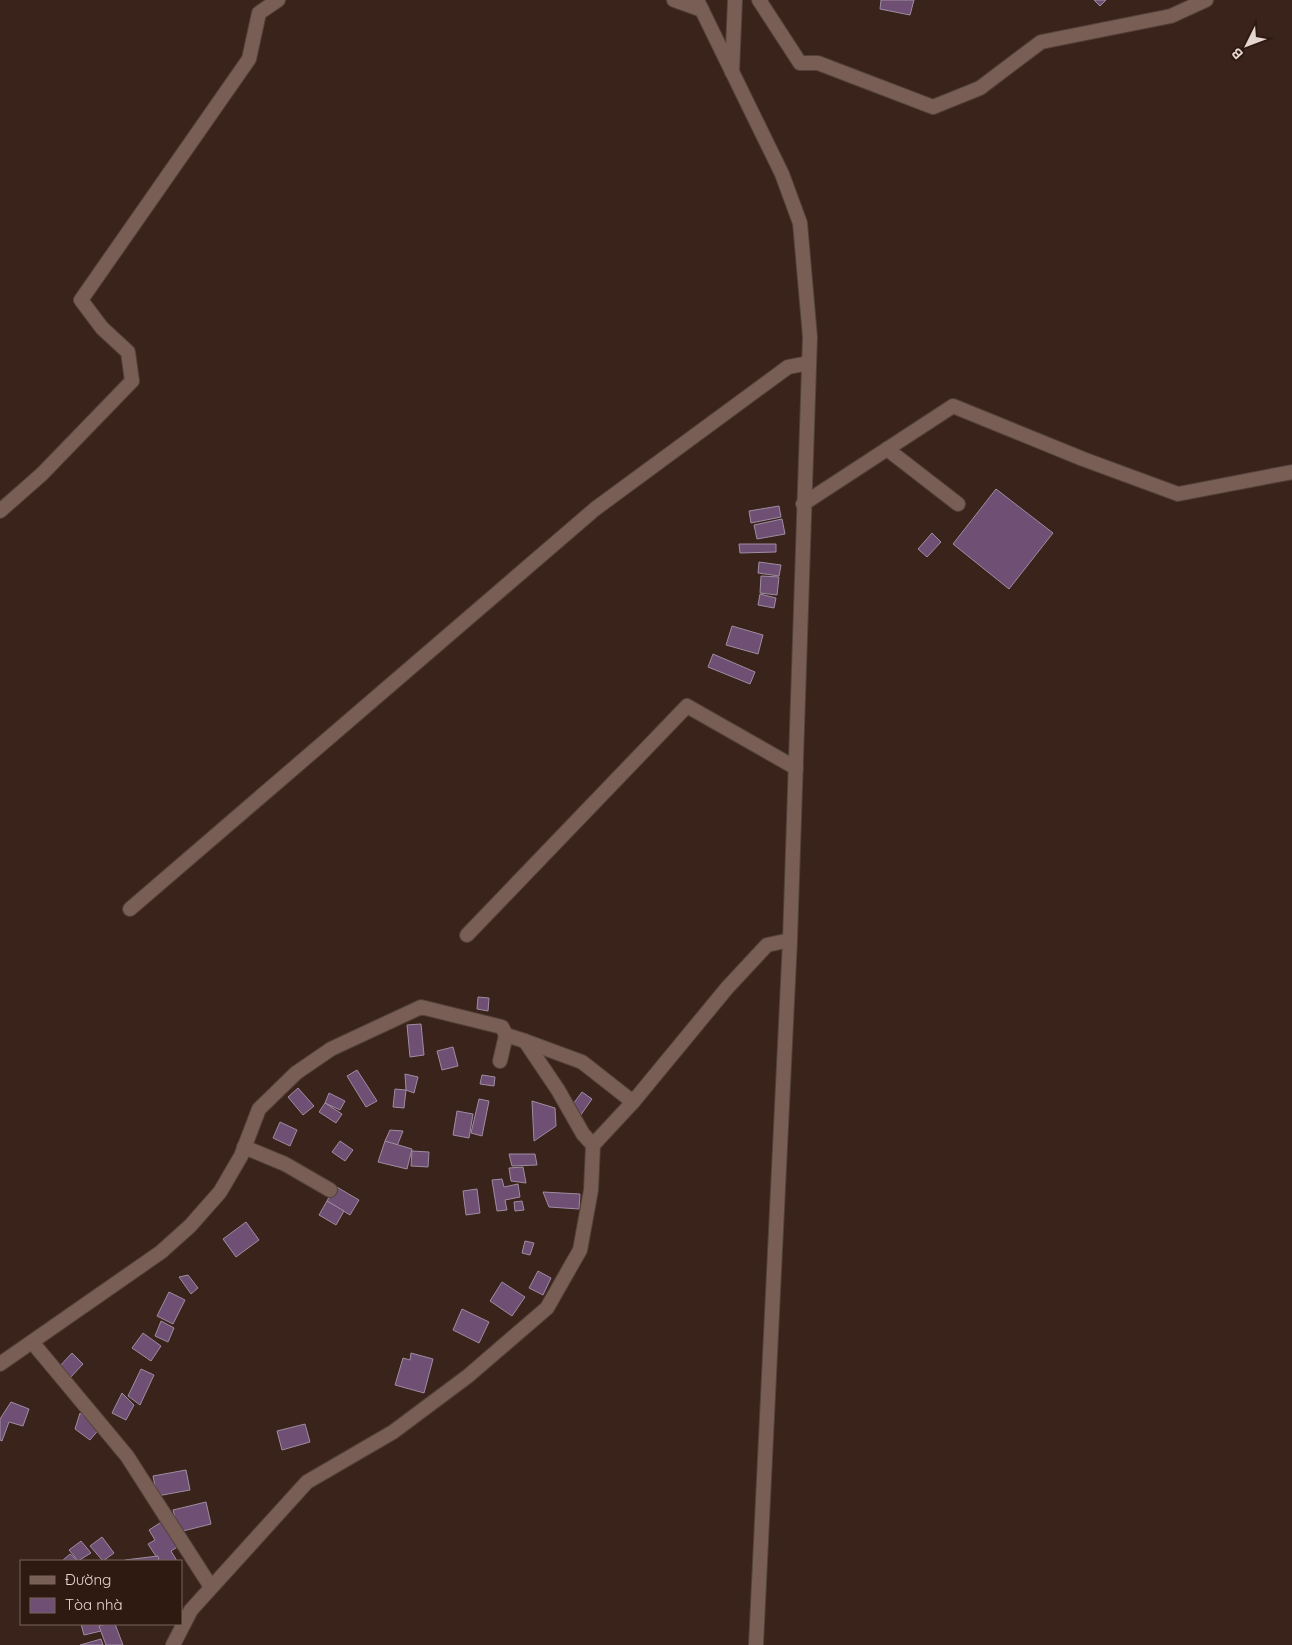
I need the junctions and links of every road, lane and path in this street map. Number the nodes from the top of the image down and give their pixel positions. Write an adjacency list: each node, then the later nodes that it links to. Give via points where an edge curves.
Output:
1 (278, 0): 13 (street, via 259,13 249,59 81,300 102,328 128,352 132,381 42,474)
2 (674, 0): 6 (street)
3 (735, 0): 7 (street)
4 (759, 0): 5 (street, via 800,63 818,63 933,107 980,88 1041,42 1171,16)
5 (1206, 0)
6 (700, 5): 7 (street)
7 (732, 72): 8 (street, via 782,174 800,223 810,336)
8 (809, 363): 11 (street); 15 (street, via 788,367 595,509)
9 (887, 449): 10 (street, via 953,406 1178,494); 11 (street); 12 (street)
10 (1292, 472)
11 (803, 504): 14 (street)
12 (958, 504)
13 (0, 511)
14 (796, 768): 16 (street, via 687,706); 17 (street)
15 (130, 909)
16 (467, 935)
17 (790, 940): 21 (street, via 767,945 727,988); 29 (street)
18 (506, 1035): 19 (street); 20 (street); 23 (street, via 502,1027 421,1007 331,1049 296,1073 259,1109)
19 (525, 1041): 21 (street, via 582,1062); 22 (street)
20 (500, 1061)
21 (633, 1102): 22 (street)
22 (593, 1145): 27 (street, via 591,1190 580,1250 547,1308 468,1376 393,1432 307,1482)
23 (244, 1147): 24 (street, via 285,1164); 25 (street, via 220,1192 190,1226 161,1252)
24 (330, 1190)
25 (32, 1342): 26 (street); 27 (street, via 127,1456)
26 (0, 1364)
27 (211, 1587): 28 (street, via 192,1610)
28 (174, 1645)
29 (756, 1645)

